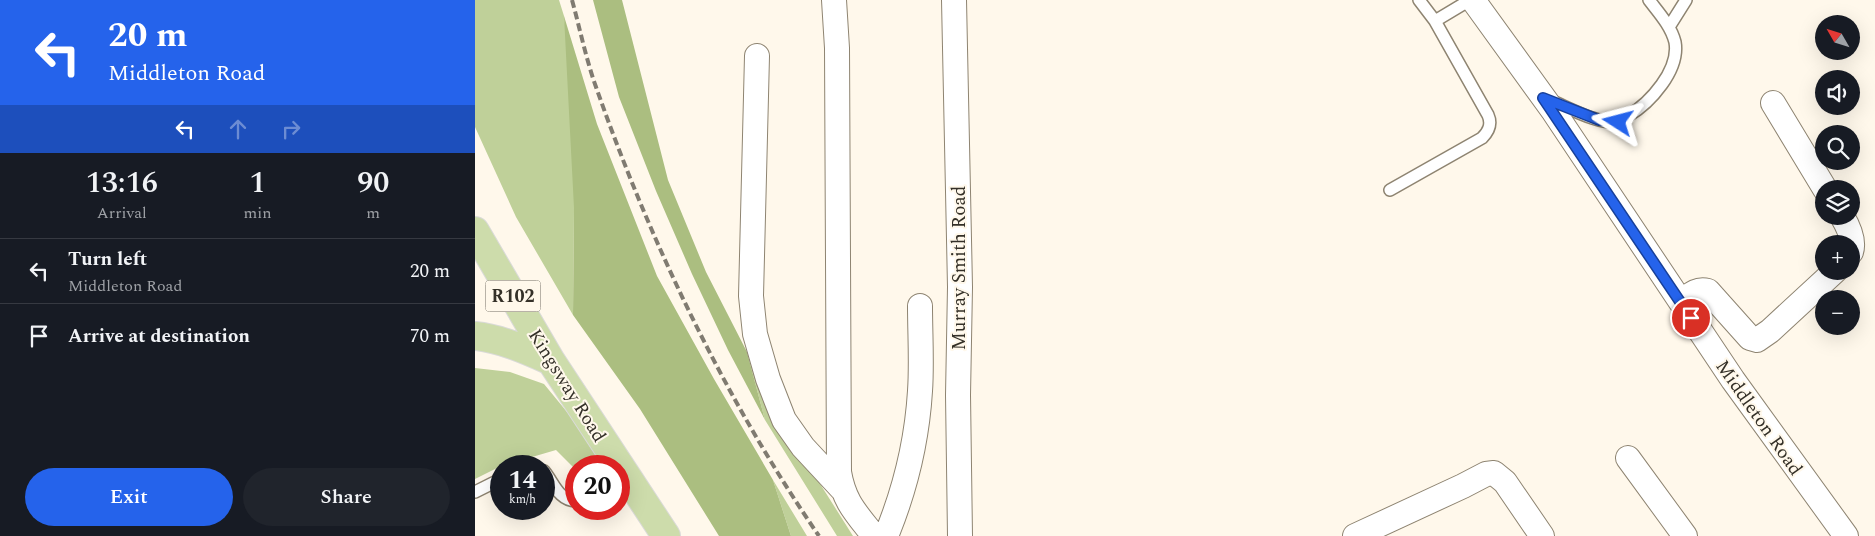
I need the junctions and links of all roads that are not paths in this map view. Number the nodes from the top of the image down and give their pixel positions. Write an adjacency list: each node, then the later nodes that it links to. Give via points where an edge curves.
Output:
1 (834, 0): 25 (street, via 839,462)
2 (954, 0): 31 (street, Murray Smith Road, via 960,287)
3 (1419, 0): 7 (lane)
4 (1471, 0): 7 (lane); 10 (street, Middleton Road)
5 (1649, 0): 8 (lane)
6 (1686, 0): 8 (lane)
7 (1435, 21): 13 (lane, via 1491,121 1482,138)
8 (1669, 27): 10 (lane, via 1675,44 1673,64 1659,90 1637,111 1618,122 1599,120)
9 (757, 56): 25 (street, via 751,296 755,334 784,420 803,447)
10 (1543, 98): 16 (street, Middleton Road)
11 (1773, 103): 12 (street)
12 (1820, 180)
13 (1390, 190)
14 (475, 231): 19 (main road, Kingsway Road / R102)
15 (1825, 280): 16 (street, via 1757,340 1750,338 1708,291 1694,291)
16 (1681, 302): 35 (street, Middleton Road)
17 (920, 306): 30 (street, via 920,390 914,440 899,504)
18 (475, 336): 19 (main road, via 513,344)
19 (551, 361): 20 (main road, Kingsway Road / R102)
20 (608, 455)
21 (1628, 458): 34 (street)
22 (490, 484): 26 (lane)
23 (555, 488): 27 (lane)
24 (630, 489): 28 (main road, Kingsway Road / R102)
25 (842, 489): 29 (street)
26 (475, 492)
27 (565, 498)
28 (666, 536)
29 (874, 536)
30 (886, 536)
31 (960, 536)
32 (1355, 536): 33 (street, via 1486,474 1494,474 1505,482)
33 (1542, 536)
34 (1685, 536)
35 (1846, 536)

